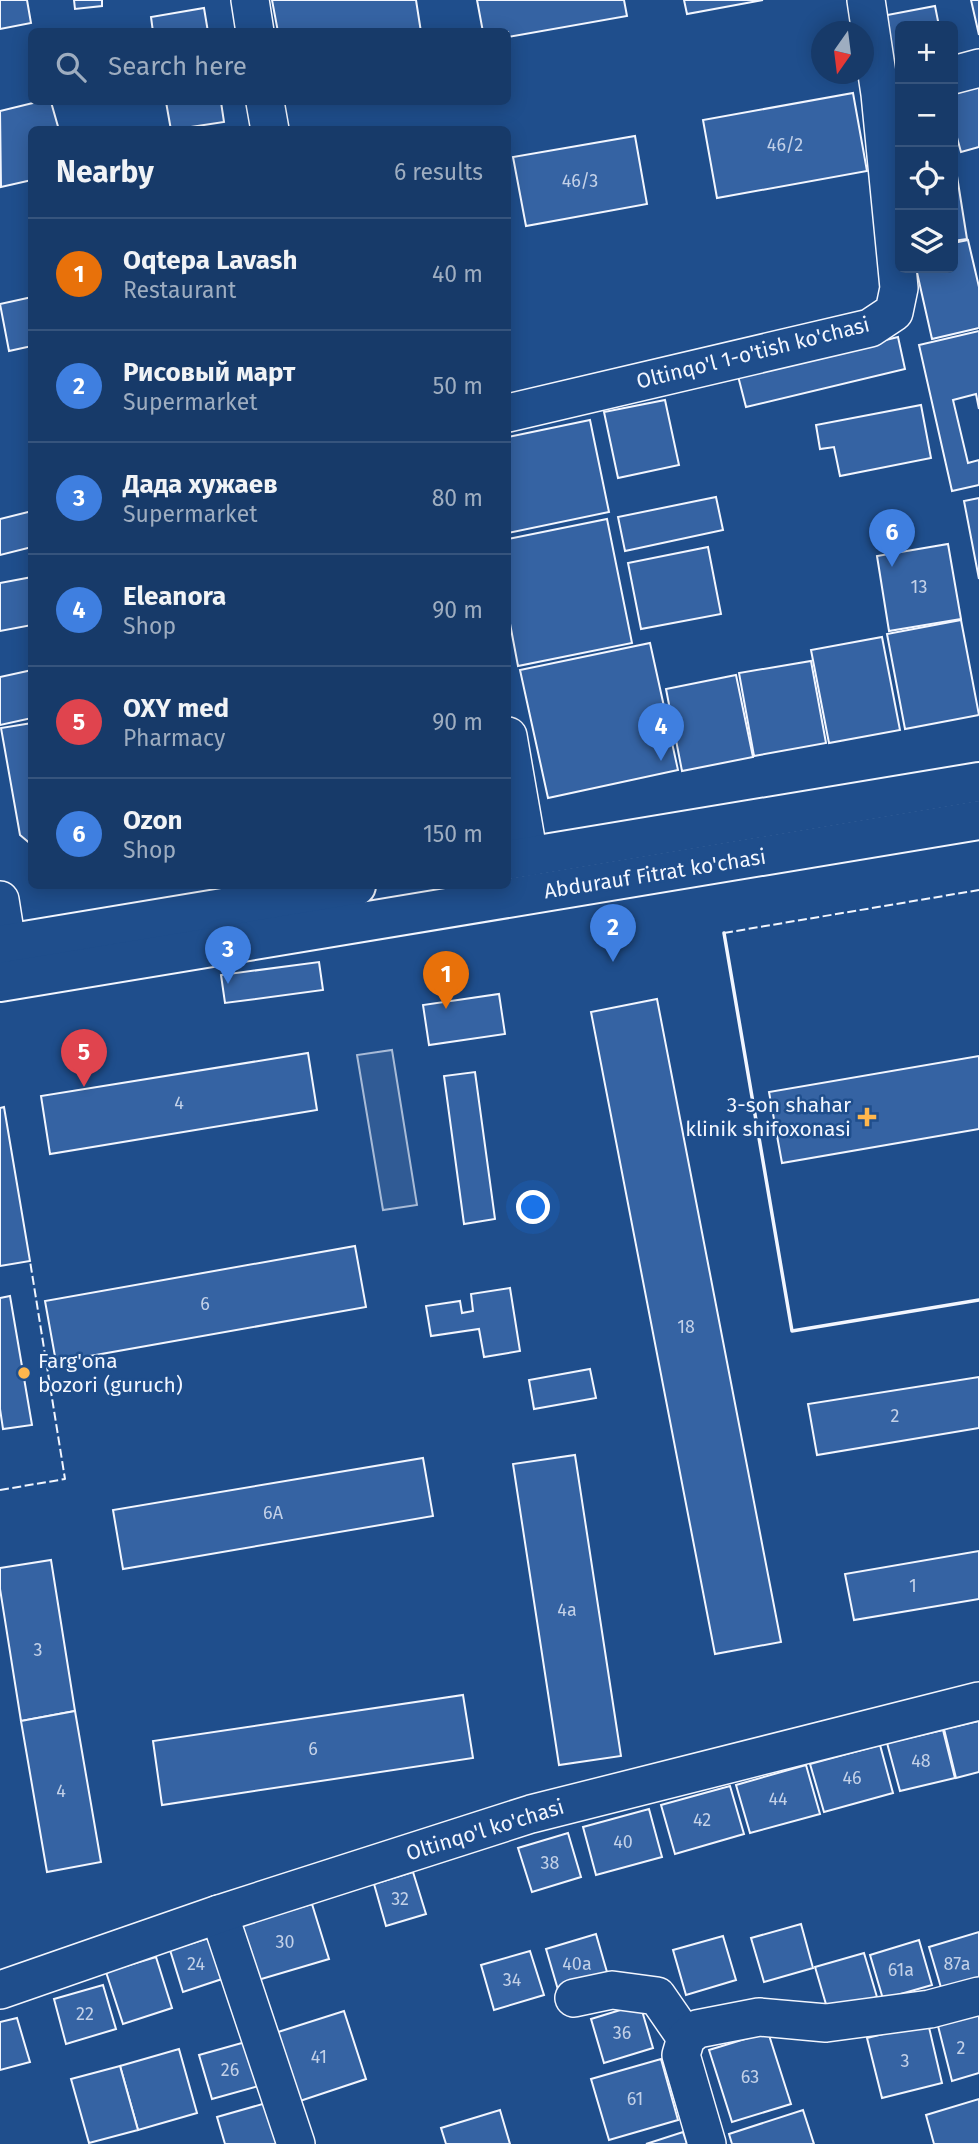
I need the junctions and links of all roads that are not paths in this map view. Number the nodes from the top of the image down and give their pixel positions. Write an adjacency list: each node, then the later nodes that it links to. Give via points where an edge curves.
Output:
1 (250, 0): 3 (street)
2 (866, 0): 6 (street, Oltinqo'l 1-o'tish ko'chasi)
3 (254, 28)
4 (979, 68): 5 (street)
5 (958, 74)
6 (890, 91): 9 (street, Oltinqo'l 1-o'tish ko'chasi, via 899,288 894,312 870,328)
7 (266, 105): 8 (street)
8 (269, 126)
9 (511, 412)
10 (511, 760): 13 (street)
11 (979, 782): 13 (main road, Abdurauf Fitrat ko'chasi)
12 (979, 820): 13 (main road, Abdurauf Fitrat ko'chasi)
13 (525, 870)
14 (342, 889): 17 (main road)
15 (419, 889): 17 (main road, Abdurauf Fitrat ko'chasi)
16 (0, 900): 17 (street)
17 (5, 963)
18 (979, 1701): 19 (street, Oltinqo'l ko'chasi, via 531,1814)
19 (219, 1914): 20 (street, Oltinqo'l ko'chasi); 24 (street)
20 (0, 1990)
21 (979, 1996): 23 (street, via 930,2009 827,2024 759,2017 697,2029)
22 (574, 1997): 23 (street, via 612,1990 657,1996)
23 (686, 2039): 25 (street, via 681,2054)
24 (296, 2144)
25 (707, 2144)

